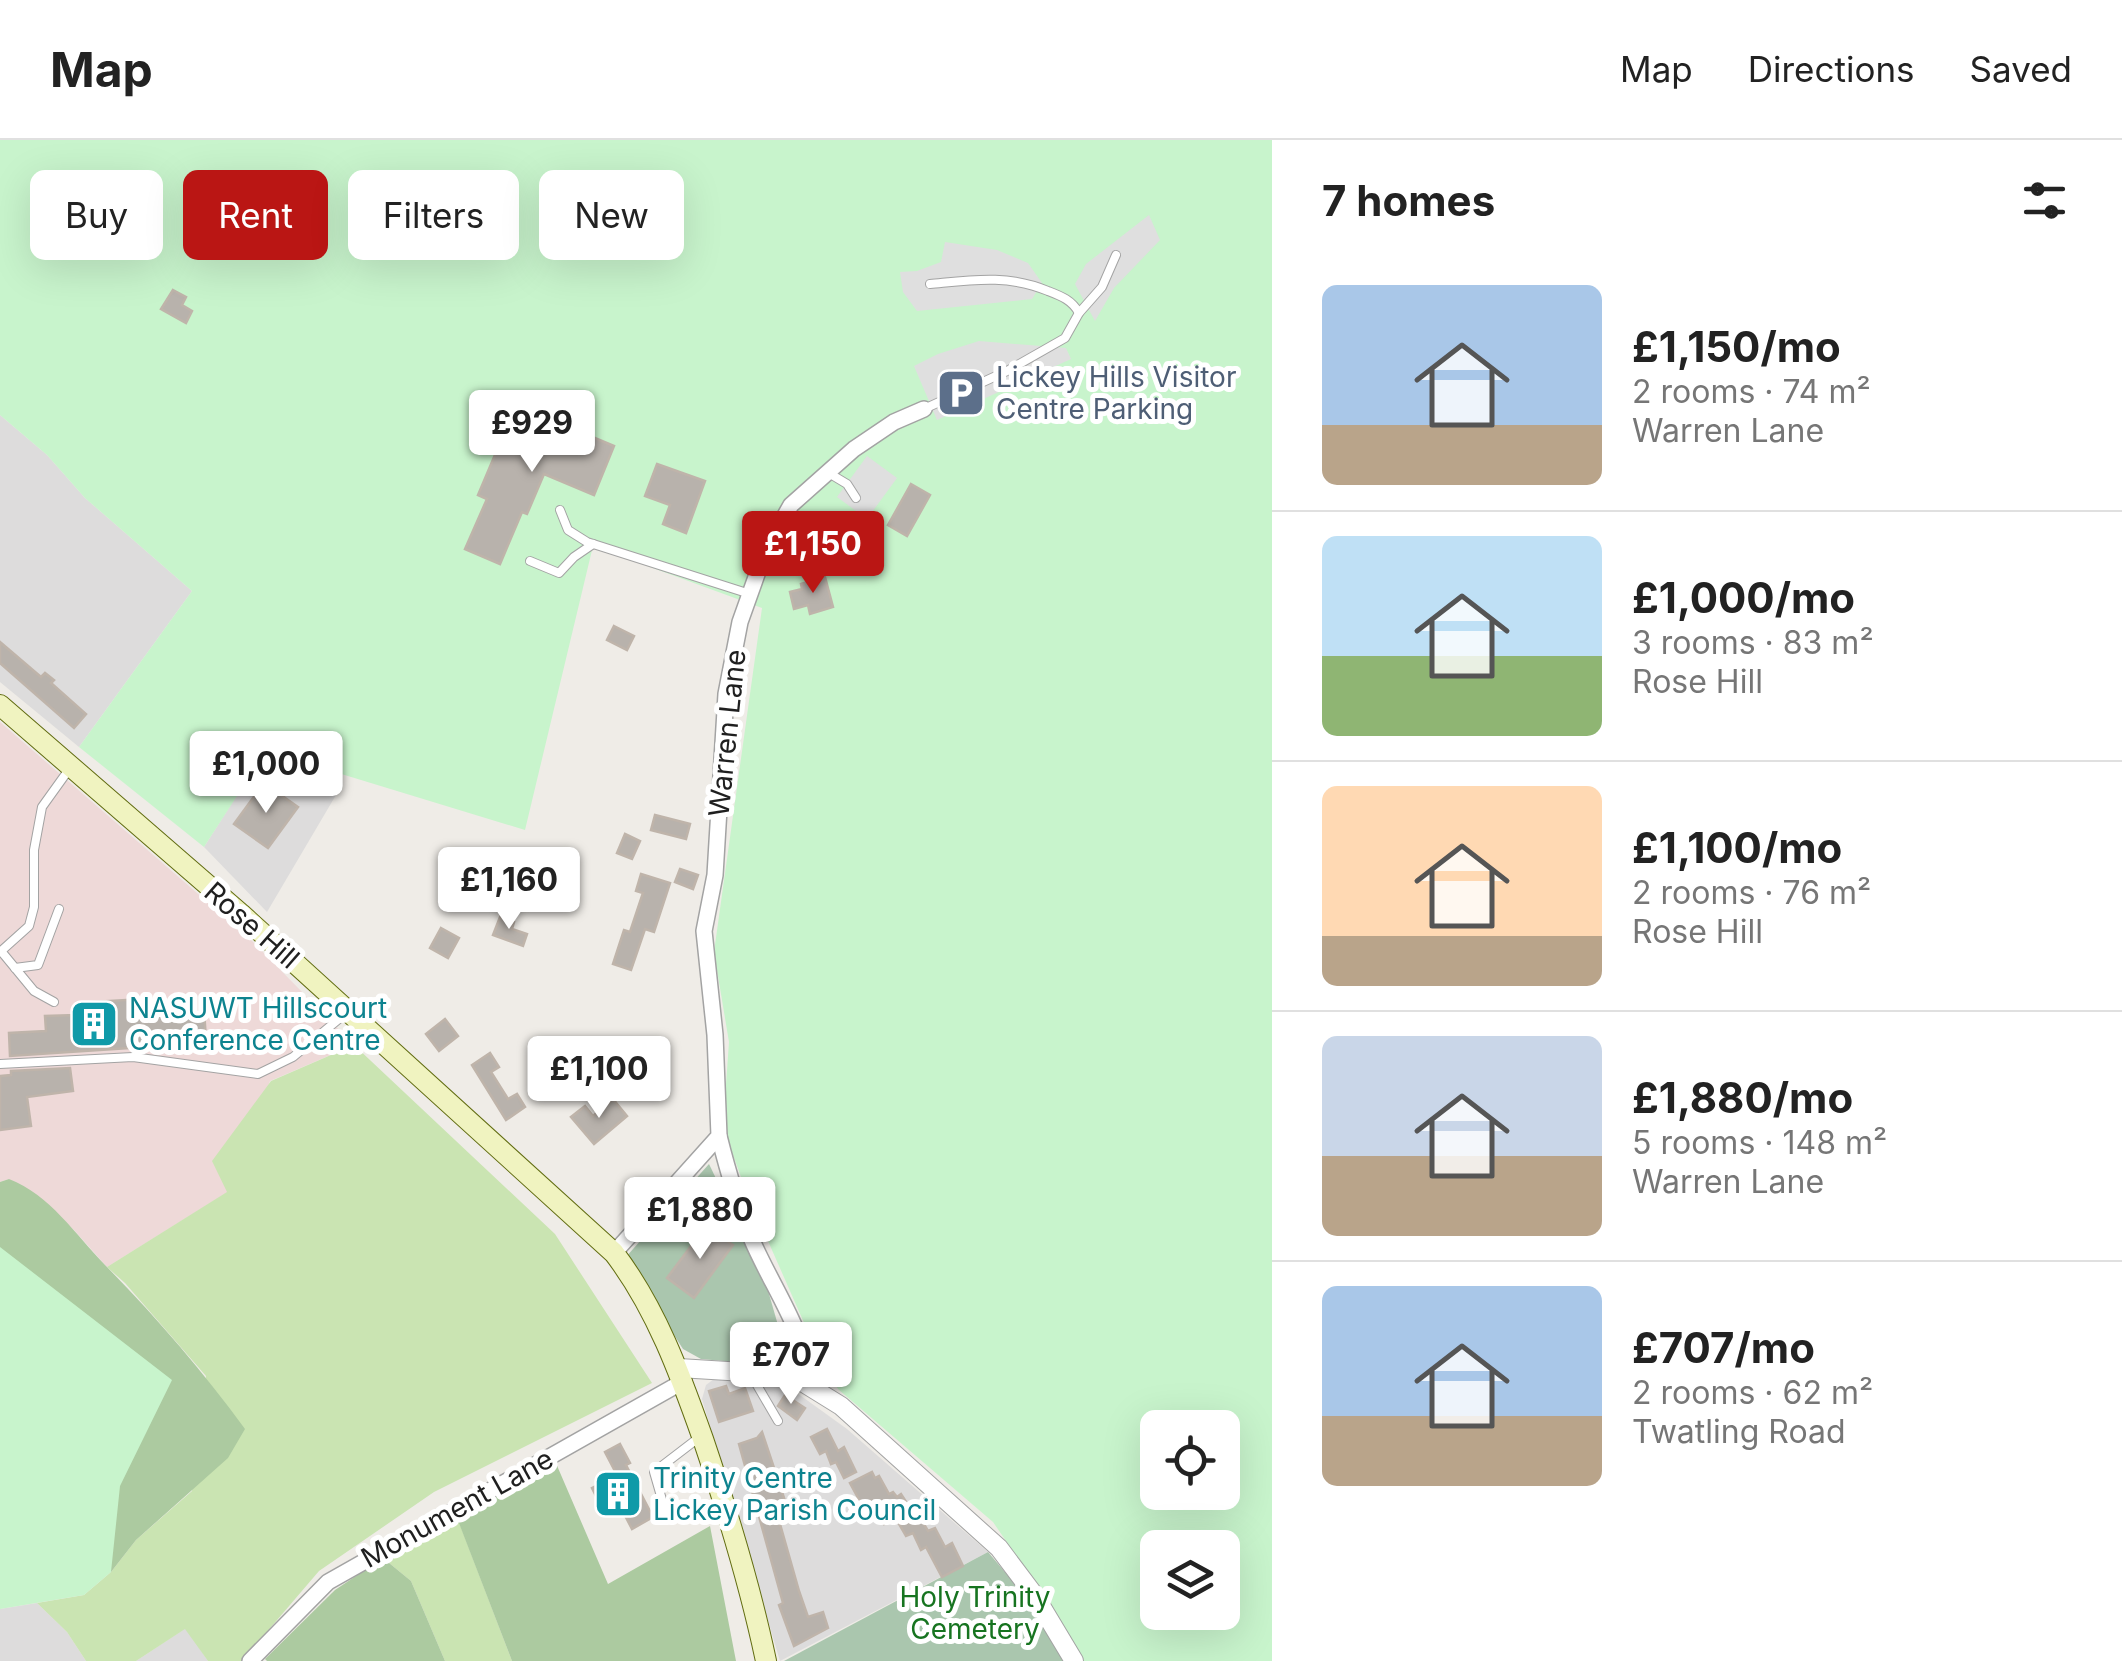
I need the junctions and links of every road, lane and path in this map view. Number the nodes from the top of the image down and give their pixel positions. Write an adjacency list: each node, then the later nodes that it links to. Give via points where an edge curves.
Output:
1 (1116, 256): 3 (lane, via 1102,288)
2 (930, 284): 3 (lane, via 996,277 1025,282 1066,298)
3 (1079, 313): 4 (lane, via 1066,338)
4 (924, 409): 5 (street, Warren Lane, via 894,422)
5 (827, 472): 6 (lane); 10 (street, Warren Lane, via 791,505)
6 (856, 498)
7 (560, 510): 8 (lane, via 568,530)
8 (593, 544): 9 (lane, via 559,573); 10 (lane)
9 (530, 560)
10 (750, 594): 19 (street, Warren Lane, via 728,679 715,875 704,931)
11 (0, 705): 12 (main road, Rose Hill)
12 (70, 768): 14 (lane, via 42,808 28,926); 17 (main road, Rose Hill)
13 (60, 908): 15 (lane, via 38,965)
14 (1, 951): 15 (lane)
15 (15, 968): 16 (lane, via 34,992)
16 (54, 1002)
17 (349, 1010): 18 (lane, via 292,1058 258,1074 133,1057); 20 (main road, Rose Hill)
18 (0, 1064)
19 (719, 1136): 20 (street); 23 (street, Warren Lane, via 752,1240 808,1360)
20 (614, 1253): 22 (main road, Rose Hill)
21 (748, 1370): 22 (street); 23 (street); 24 (lane)
22 (681, 1374): 25 (main road, Rose Hill); 27 (street, Monument Lane, via 328,1582)
23 (810, 1384): 29 (street, via 999,1548)
24 (778, 1421)
25 (702, 1436): 26 (main road, Rose Hill); 26 (lane, via 654,1472 666,1510)
26 (727, 1504): 28 (main road, Rose Hill)
27 (250, 1661)
28 (766, 1661)
29 (1074, 1661)

